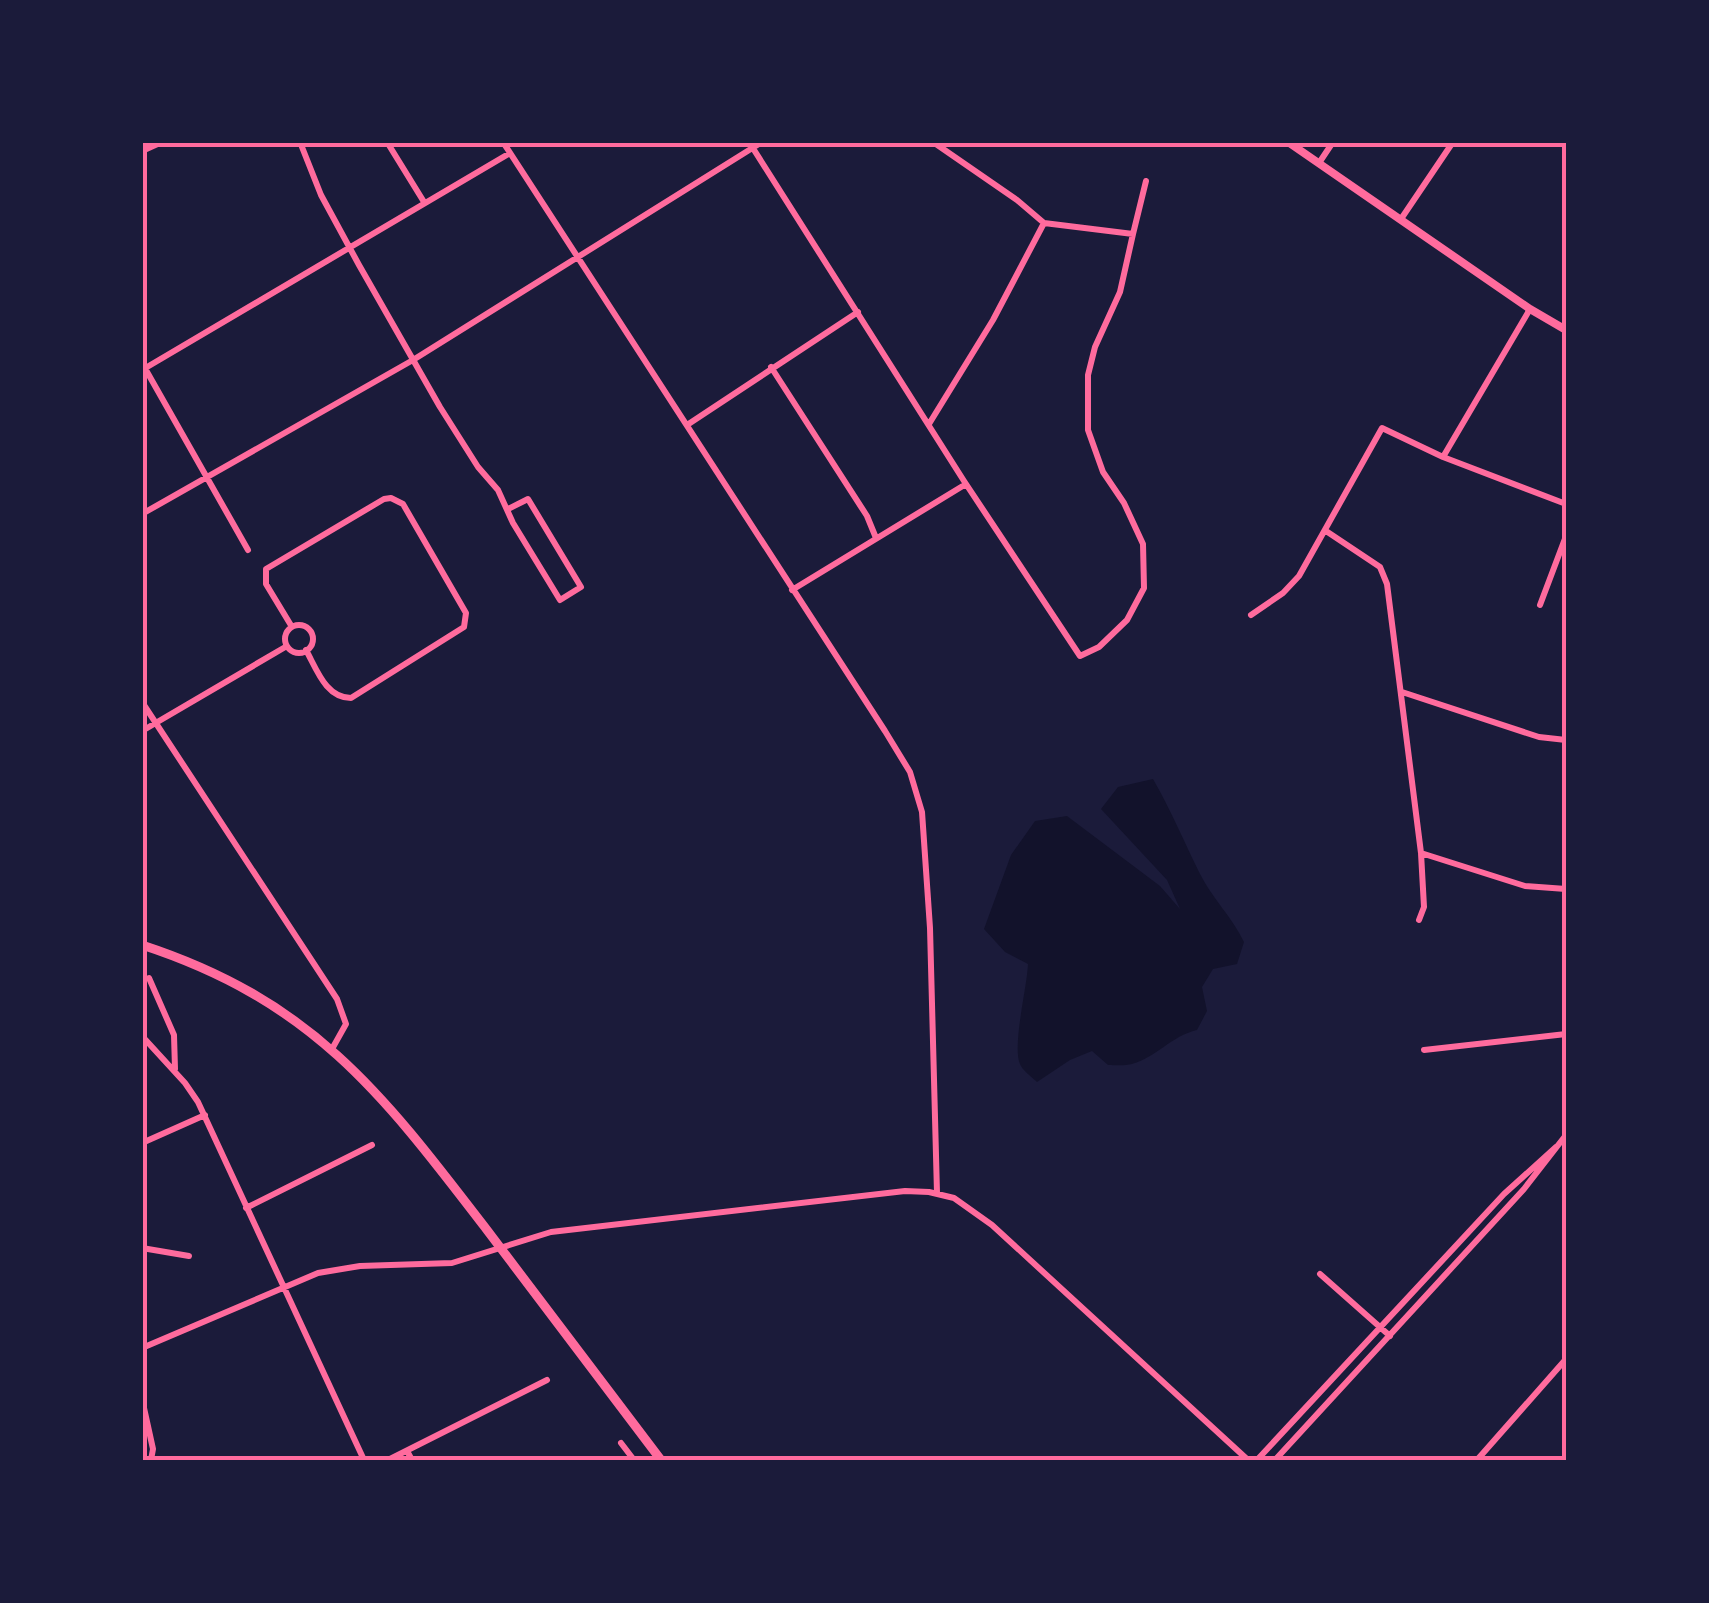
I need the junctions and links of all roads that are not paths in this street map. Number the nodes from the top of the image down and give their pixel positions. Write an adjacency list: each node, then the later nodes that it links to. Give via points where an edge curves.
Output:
1 (162, 142): 11 (street)
2 (300, 142): 19 (street)
3 (387, 142): 15 (street)
4 (503, 142): 12 (street)
5 (762, 142): 10 (street)
6 (934, 142): 17 (street)
7 (1288, 142): 13 (street)
8 (1333, 142): 13 (street)
9 (1453, 142): 16 (street)
10 (751, 145): 20 (street); 22 (street)
11 (142, 151)
12 (510, 153): 15 (street); 20 (street)
13 (1319, 163): 16 (street)
14 (1146, 181): 18 (street)
15 (424, 202): 19 (street)
16 (1401, 219): 21 (street)
17 (1044, 221): 18 (street); 27 (street)
18 (1133, 234): 31 (street, via 1120,292 1088,375 1088,430 1143,544 1144,588 1127,620 1080,656)
19 (348, 246): 24 (street); 25 (street)
20 (578, 256): 24 (street); 28 (street)
21 (1530, 308): 23 (street); 29 (street)
22 (858, 312): 26 (street); 27 (street)
23 (1566, 330)
24 (413, 360): 30 (street); 33 (street)
25 (144, 367): 30 (street)
26 (771, 367): 28 (street); 37 (street)
27 (929, 424): 31 (street)
28 (686, 425): 39 (street)
29 (1444, 456): 32 (street); 35 (street, via 1382,428)
30 (208, 477): 34 (street); 38 (street)
31 (966, 484): 37 (street)
32 (1566, 504)
33 (508, 509): 33 (street, via 560,600 581,587 528,500)
34 (142, 514)
35 (1326, 530): 41 (street, via 1292,585); 45 (street, via 1384,573)
36 (1566, 536): 40 (street)
37 (876, 538): 39 (street)
38 (248, 550)
39 (792, 590): 65 (street, via 910,772 920,799 928,866)
40 (1540, 605)
41 (1251, 615)
42 (292, 627): 43 (street); 44 (street, via 310,631); 44 (street, via 266,584 266,569 384,499 403,504 466,614 464,627 351,698 328,689)
43 (287, 646): 44 (street); 47 (street)
44 (306, 650)
45 (1402, 692): 49 (street, via 1524,733); 50 (street)
46 (142, 702): 47 (street)
47 (156, 725): 48 (street); 57 (street, via 342,1007 346,1024)
48 (142, 731)
49 (1566, 740)
50 (1421, 854): 51 (street, via 1525,886); 52 (street)
51 (1566, 889)
52 (1420, 920)
53 (142, 945): 57 (main road, via 236,983)
54 (149, 978): 59 (street, via 174,1035)
55 (1566, 1034): 58 (street)
56 (142, 1036): 59 (street)
57 (332, 1049): 70 (main road, via 391,1107)
58 (1424, 1050)
59 (175, 1071): 60 (street)
60 (205, 1116): 62 (street); 66 (street)
61 (1566, 1135): 64 (street)
62 (142, 1143)
63 (372, 1145): 66 (street)
64 (1557, 1146): 67 (street); 68 (street)
65 (937, 1193): 70 (street, via 890,1192 551,1232); 90 (street, via 992,1224)
66 (246, 1208): 73 (street)
67 (1468, 1232): 68 (street); 74 (street)
68 (1478, 1241): 75 (street)
69 (142, 1248): 71 (street)
70 (500, 1248): 73 (street, via 442,1264 331,1270); 89 (main road)
71 (190, 1256)
72 (1320, 1274): 74 (street)
73 (282, 1288): 76 (street); 85 (street)
74 (1380, 1327): 75 (street); 79 (street)
75 (1390, 1336): 81 (street)
76 (142, 1348)
77 (1566, 1359): 93 (street)
78 (548, 1380): 83 (street)
79 (1317, 1396): 81 (street); 91 (street)
80 (142, 1399): 84 (street)
81 (1326, 1405): 92 (street)
82 (620, 1444): 88 (street)
83 (407, 1451): 86 (street); 87 (street)
84 (152, 1460)
85 (364, 1460)
86 (388, 1460)
87 (412, 1460)
88 (634, 1460)
89 (662, 1460)
90 (1248, 1460)
91 (1257, 1460)
92 (1275, 1460)
93 (1477, 1460)

